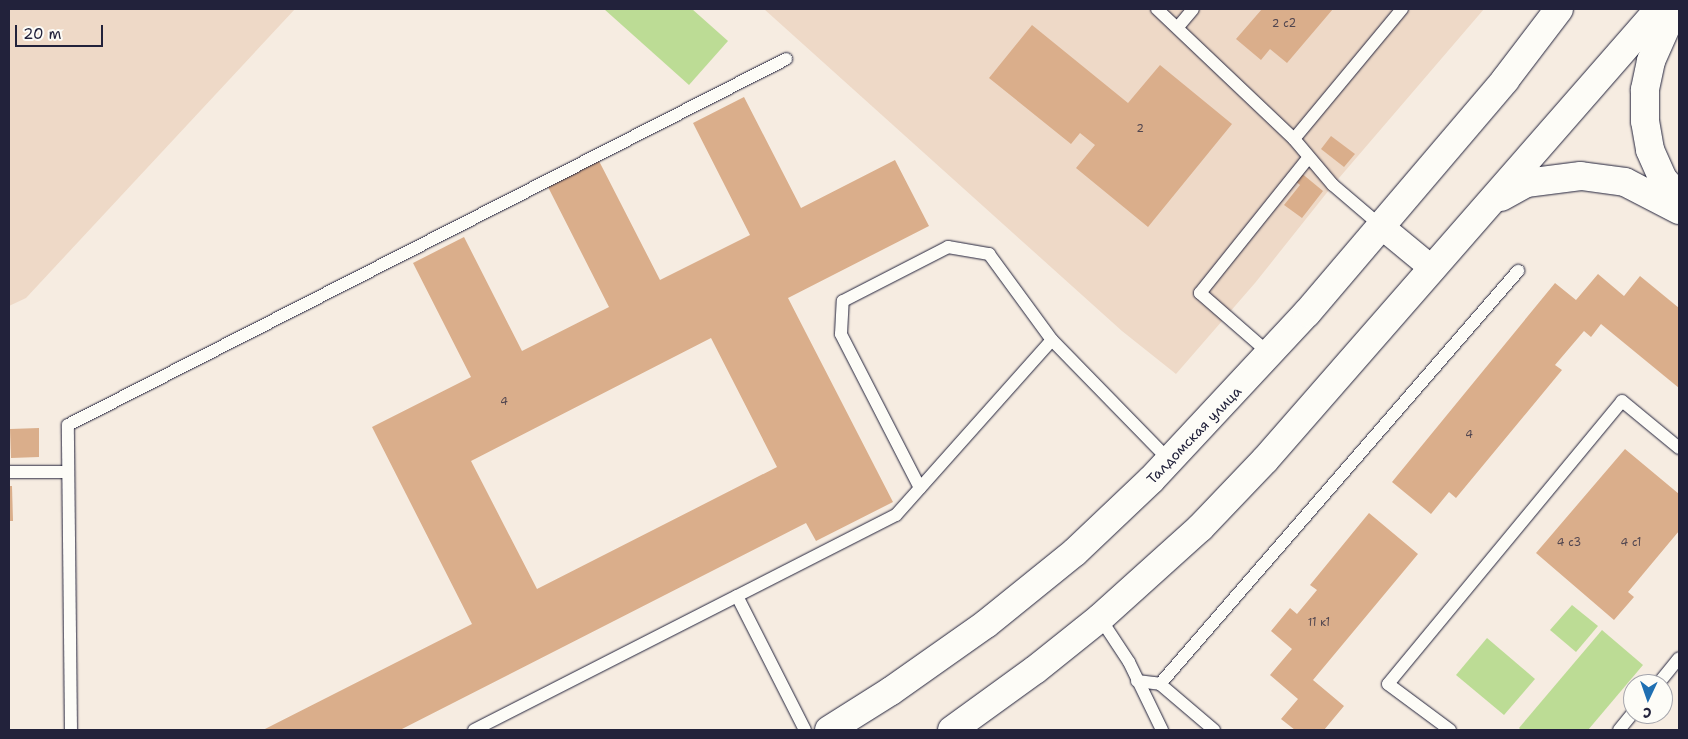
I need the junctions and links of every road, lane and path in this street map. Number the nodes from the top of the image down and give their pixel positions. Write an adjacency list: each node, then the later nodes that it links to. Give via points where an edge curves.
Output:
1 (1157, 9): 8 (lane)
2 (1192, 9): 8 (lane)
3 (1402, 9): 11 (lane)
4 (1559, 9): 10 (main road)
5 (1572, 9): 10 (main road)
6 (1659, 9): 14 (main road)
7 (1674, 9): 13 (main road, via 1651,60 1645,90 1645,121 1650,150 1662,179)
8 (1178, 27): 11 (lane)
9 (786, 59): 24 (lane, via 68,424)
10 (1505, 80): 16 (main road, Талдомская улица)
11 (1294, 139): 12 (lane)
12 (1308, 158): 16 (lane, via 1333,185); 20 (lane, via 1200,293)
13 (1679, 197)
14 (1491, 203): 15 (main road, via 1526,183 1581,176 1625,182); 17 (main road)
15 (1679, 210)
16 (1381, 226): 17 (street); 20 (main road, Талдомская улица)
17 (1433, 269): 27 (main road, via 1200,528)
18 (1518, 271): 31 (lane)
19 (1052, 340): 22 (lane); 25 (lane); 25 (lane, via 988,254 948,247 843,301 841,334)
20 (1270, 354): 22 (main road, Талдомская улица)
21 (1679, 448): 39 (lane, via 1622,401 1388,684)
22 (1170, 461): 35 (main road, Талдомская улица, via 1075,552 986,624)
23 (9, 472): 24 (lane)
24 (68, 472): 32 (lane)
25 (920, 488): 26 (lane, via 896,515)
26 (738, 596): 33 (lane); 34 (lane)
27 (1100, 618): 30 (lane, via 1129,662); 36 (main road)
28 (1679, 658): 29 (lane)
29 (1666, 674)
30 (1137, 681): 31 (lane); 37 (lane)
31 (1160, 684): 38 (lane)
32 (70, 730)
33 (474, 730)
34 (805, 730)
35 (829, 730)
36 (952, 730)
37 (1162, 730)
38 (1214, 730)
39 (1450, 730)

